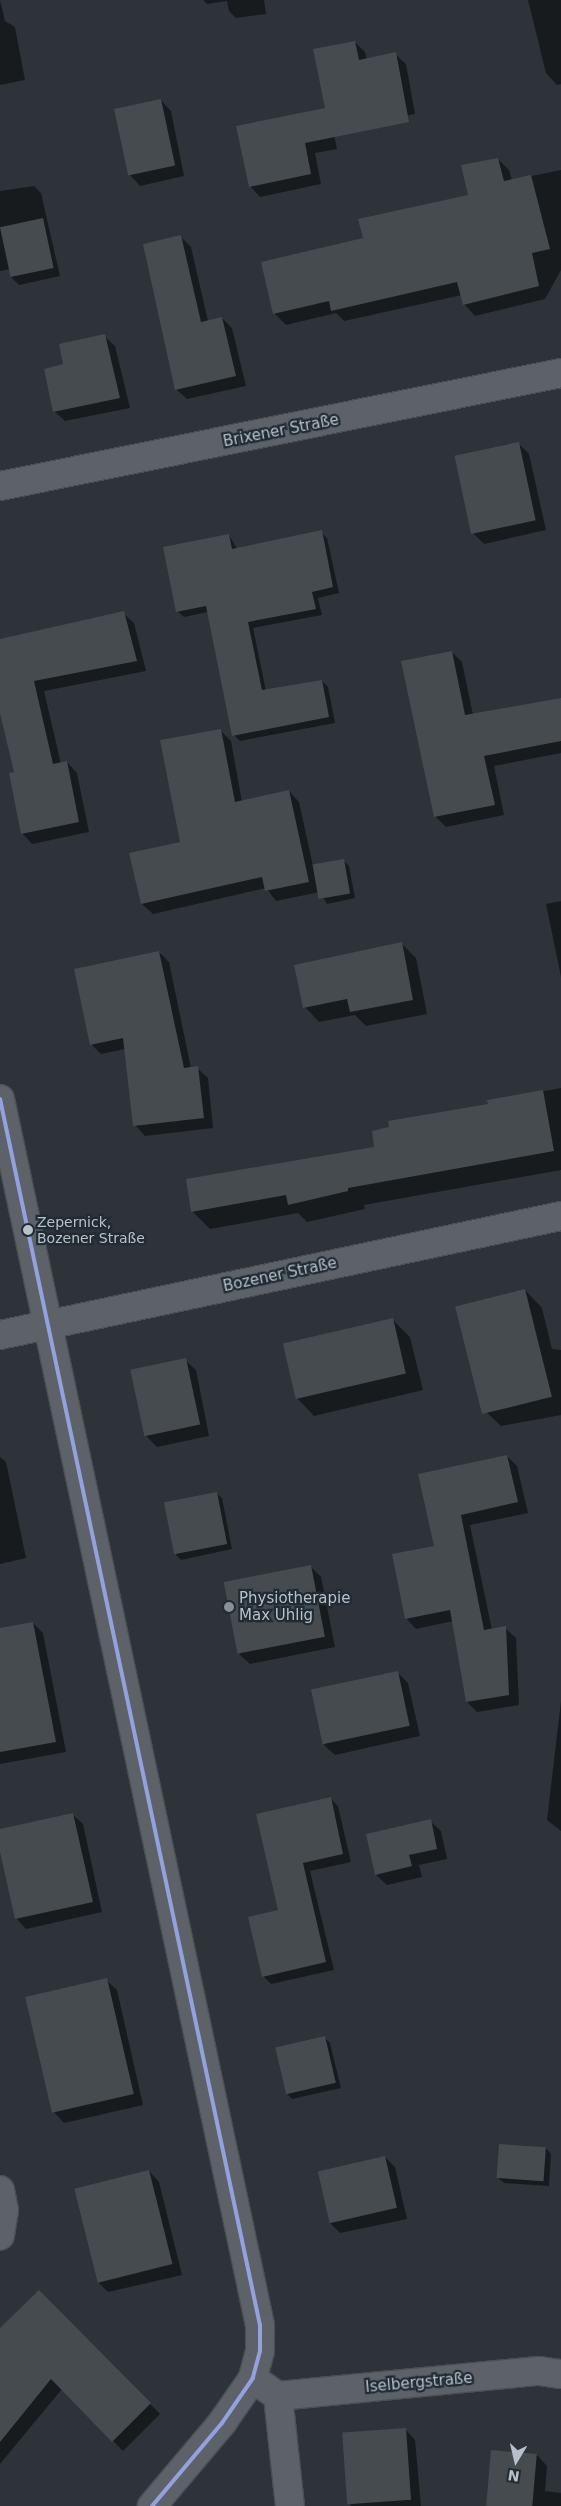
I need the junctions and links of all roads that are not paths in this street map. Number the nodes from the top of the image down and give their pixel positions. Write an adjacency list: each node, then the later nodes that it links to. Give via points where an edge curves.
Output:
1 (561, 372): 2 (street, Brixener Straße)
2 (0, 486)
3 (0, 1099): 5 (street)
4 (561, 1216): 5 (street, Bozener Straße)
5 (48, 1323): 6 (street, Bozener Straße); 10 (street, via 260,2324 260,2351)
6 (0, 1335)
7 (0, 2190): 8 (street, via 4,2210)
8 (0, 2236)
9 (561, 2374): 11 (street, Iselbergstraße, via 539,2371)
10 (253, 2378): 11 (street); 12 (street, via 222,2423)
11 (278, 2396): 13 (street)
12 (152, 2506)
13 (290, 2506)

